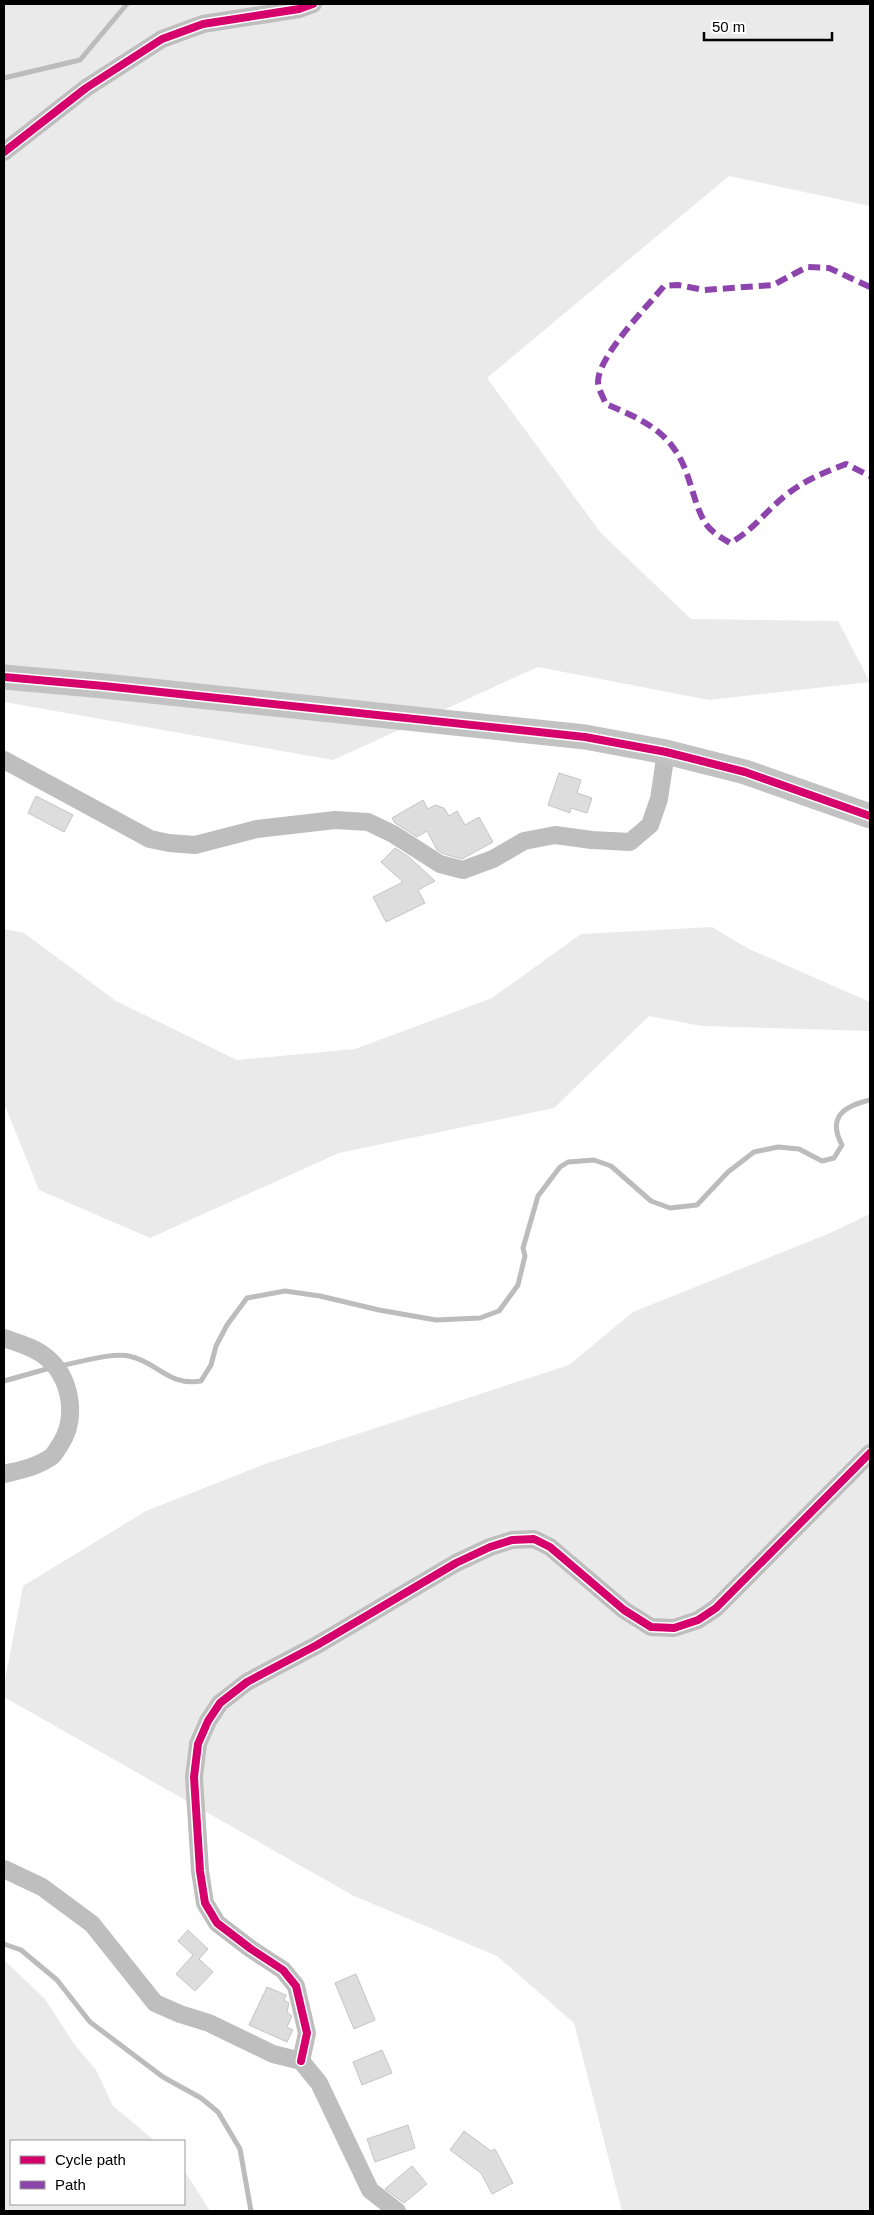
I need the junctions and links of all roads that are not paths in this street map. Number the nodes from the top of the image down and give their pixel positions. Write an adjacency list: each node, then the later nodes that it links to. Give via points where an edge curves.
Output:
1 (313, 4): 2 (street, via 300,9 203,24 162,39 86,88)
2 (4, 152)
3 (4, 677): 4 (street, via 575,736)
4 (666, 752): 5 (street, via 659,799 650,825 630,842 555,835 524,841 493,859 463,870 440,864 368,822 335,820 257,829 195,845 150,839); 6 (street, via 745,772)
5 (4, 760)
6 (870, 816)
7 (4, 1338): 9 (street, via 46,1357 62,1374 71,1409 65,1437 53,1456 29,1468)
8 (870, 1453): 11 (street, via 716,1608 698,1620 674,1628 651,1627 624,1610 550,1548 534,1538 512,1540 456,1563 248,1682 220,1702 198,1744 194,1777 205,1903 217,1923 284,1970 296,1986 307,2033)
9 (4, 1474)
10 (4, 1869): 11 (street, via 42,1887 92,1924 155,2003 209,2023 273,2054)
11 (301, 2061): 12 (street, via 319,2083 370,2190)
12 (397, 2211)

